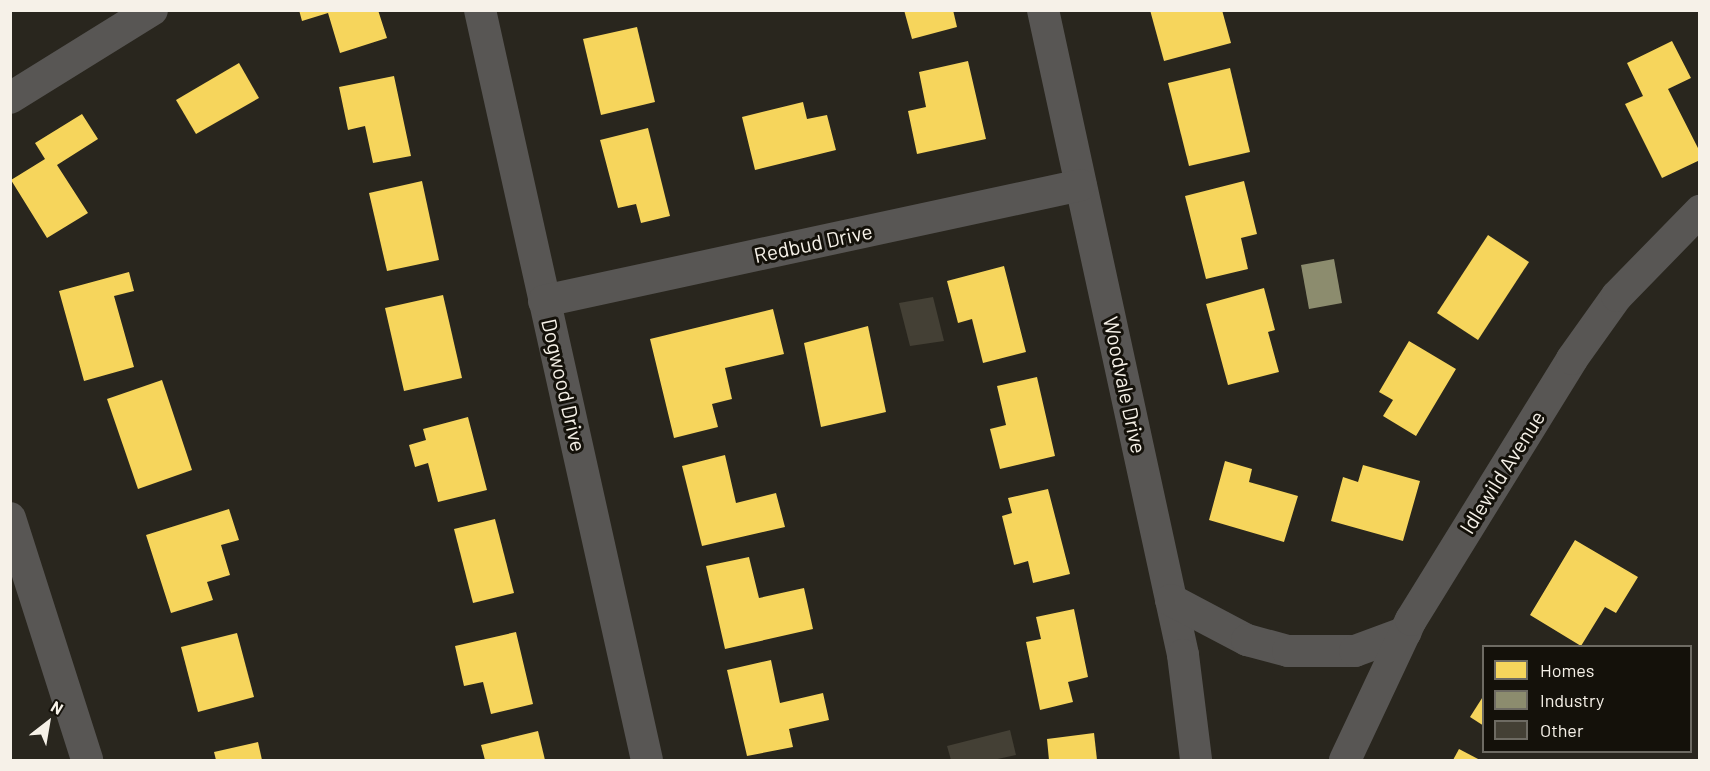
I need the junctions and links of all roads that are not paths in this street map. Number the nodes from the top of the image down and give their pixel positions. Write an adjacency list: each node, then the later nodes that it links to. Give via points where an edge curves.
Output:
1 (152, 10): 4 (street)
2 (480, 10): 7 (street, Dogwood Drive)
3 (1043, 10): 5 (street, Woodvale Drive)
4 (10, 98)
5 (1082, 185): 7 (street, Redbud Drive); 9 (street, Woodvale Drive)
6 (1700, 211): 10 (street, Idlewild Avenue, via 1617,296 1597,323)
7 (544, 301): 12 (street, Dogwood Drive)
8 (10, 518): 11 (street)
9 (1171, 600): 10 (street, via 1247,640 1287,651 1355,651); 13 (street, Woodvale Drive, via 1183,655)
10 (1406, 632): 14 (street, Idlewild Avenue)
11 (87, 760)
12 (647, 760)
13 (1196, 760)
14 (1345, 760)

